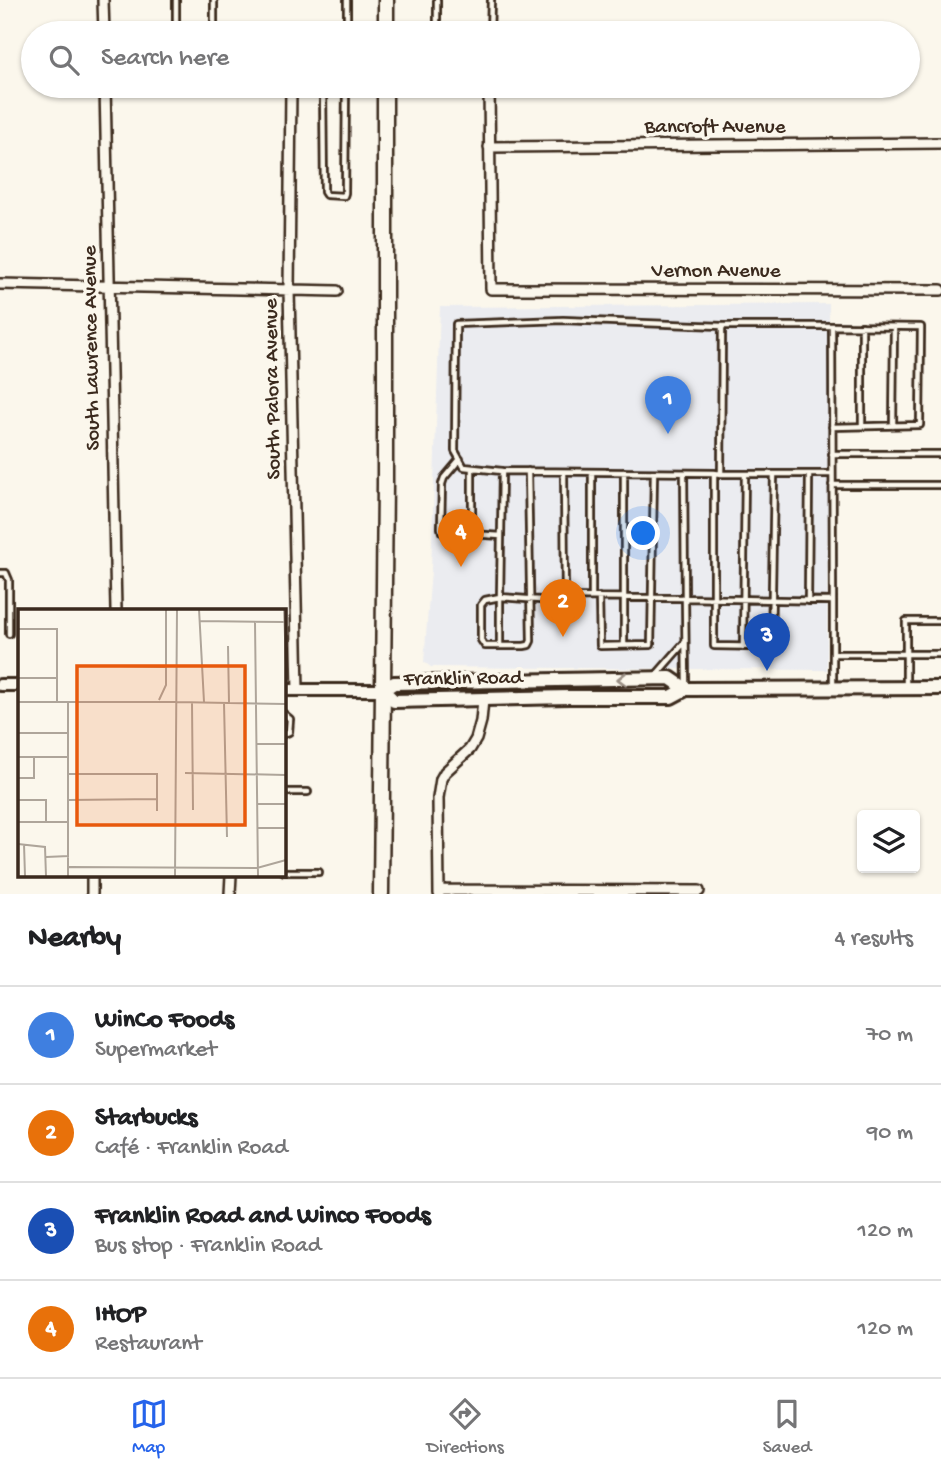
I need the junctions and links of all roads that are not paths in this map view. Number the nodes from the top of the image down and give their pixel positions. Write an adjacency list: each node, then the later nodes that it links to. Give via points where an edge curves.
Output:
1 (103, 0): 8 (street)
2 (176, 0): 9 (lane)
3 (214, 0): 10 (lane)
4 (347, 0): 11 (lane)
5 (386, 0): 12 (highway)
6 (437, 0): 13 (lane)
7 (491, 0): 14 (lane)
8 (104, 21)
9 (176, 21)
10 (214, 21)
11 (347, 21)
12 (386, 21)
13 (437, 21)
14 (490, 21)
15 (105, 98): 24 (street, South Lawrence Avenue)
16 (291, 98): 25 (street, South Palora Avenue)
17 (323, 98): 18 (lane, via 324,192 344,196)
18 (346, 98)
19 (386, 98): 89 (highway)
20 (489, 98): 22 (street)
21 (941, 143): 22 (street, Bancroft Avenue)
22 (489, 147): 26 (street, Vernon Avenue, via 491,289)
23 (0, 284): 24 (street)
24 (109, 286): 25 (street); 70 (street, South Lawrence Avenue)
25 (289, 290): 27 (street); 88 (street, South Palora Avenue)
26 (941, 290)
27 (337, 291)
28 (722, 326): 29 (lane); 37 (lane, via 563,320 456,324 455,451); 47 (lane)
29 (832, 327): 30 (lane); 34 (lane)
30 (862, 327): 31 (lane); 32 (lane)
31 (894, 327): 33 (lane); 33 (lane, via 921,327 921,339 920,425)
32 (862, 426): 33 (lane); 34 (lane)
33 (893, 426)
34 (832, 427): 35 (lane)
35 (832, 454): 36 (lane); 51 (lane)
36 (941, 454)
37 (460, 459): 38 (lane, via 464,467); 54 (lane, via 442,484 442,533)
38 (472, 468): 39 (lane); 54 (lane)
39 (502, 471): 40 (lane); 55 (lane)
40 (528, 471): 41 (lane); 64 (lane)
41 (564, 471): 42 (lane); 58 (lane)
42 (592, 472): 43 (lane); 59 (lane)
43 (624, 472): 44 (lane); 61 (lane)
44 (653, 472): 45 (lane); 62 (lane)
45 (684, 473): 46 (lane); 63 (lane)
46 (714, 473): 47 (lane); 65 (lane)
47 (721, 474): 48 (lane)
48 (745, 474): 49 (lane); 66 (lane)
49 (774, 474): 50 (lane); 67 (lane)
50 (808, 474): 51 (lane); 68 (lane)
51 (832, 474): 52 (lane)
52 (832, 485): 53 (lane); 69 (lane)
53 (941, 485)
54 (472, 534): 55 (lane)
55 (501, 536): 57 (lane)
56 (0, 573): 72 (lane, via 6,573 9,580)
57 (500, 597): 64 (lane); 75 (lane); 75 (lane, via 481,605 481,640 485,646)
58 (565, 597): 59 (lane); 64 (lane)
59 (592, 597): 60 (lane)
60 (599, 597): 61 (lane); 74 (lane, via 600,646)
61 (623, 598): 62 (lane); 74 (lane)
62 (652, 598): 63 (lane); 74 (lane, via 651,645)
63 (685, 598): 65 (lane); 73 (lane)
64 (529, 599): 75 (lane, via 529,645)
65 (715, 599): 66 (lane); 76 (lane, via 714,646)
66 (744, 600): 67 (lane); 76 (lane)
67 (772, 600): 68 (lane); 76 (lane, via 771,647)
68 (808, 601): 69 (lane)
69 (833, 601): 77 (lane)
70 (116, 609)
71 (941, 621): 79 (lane, via 906,621)
72 (9, 634)
73 (686, 642): 80 (lane); 86 (lane)
74 (624, 645)
75 (500, 646)
76 (743, 647)
77 (833, 654): 79 (lane); 83 (lane)
78 (941, 654): 79 (lane)
79 (906, 655): 84 (lane)
80 (653, 678): 86 (main road, Franklin Road, via 670,678); 89 (main road, Franklin Road, one-way to 89, via 394,683)
81 (0, 685): 82 (street)
82 (18, 685)
83 (833, 688): 84 (main road, Franklin Road); 86 (main road, Franklin Road)
84 (906, 688): 85 (main road, Franklin Road)
85 (941, 688)
86 (687, 689): 90 (main road, Franklin Road, via 671,697)
87 (285, 690): 88 (street)
88 (298, 690): 89 (street)
89 (383, 690): 90 (main road, Franklin Road, via 394,701); 103 (highway)
90 (483, 700): 100 (street, via 476,739 441,779)
91 (285, 715): 92 (lane, via 290,719)
92 (285, 734)
93 (285, 792): 94 (lane)
94 (308, 792)
95 (285, 872): 96 (lane)
96 (319, 872)
97 (92, 876): 101 (street)
98 (230, 876): 102 (street)
99 (699, 891): 100 (street)
100 (439, 892)
101 (92, 894)
102 (230, 894)
103 (381, 894)

